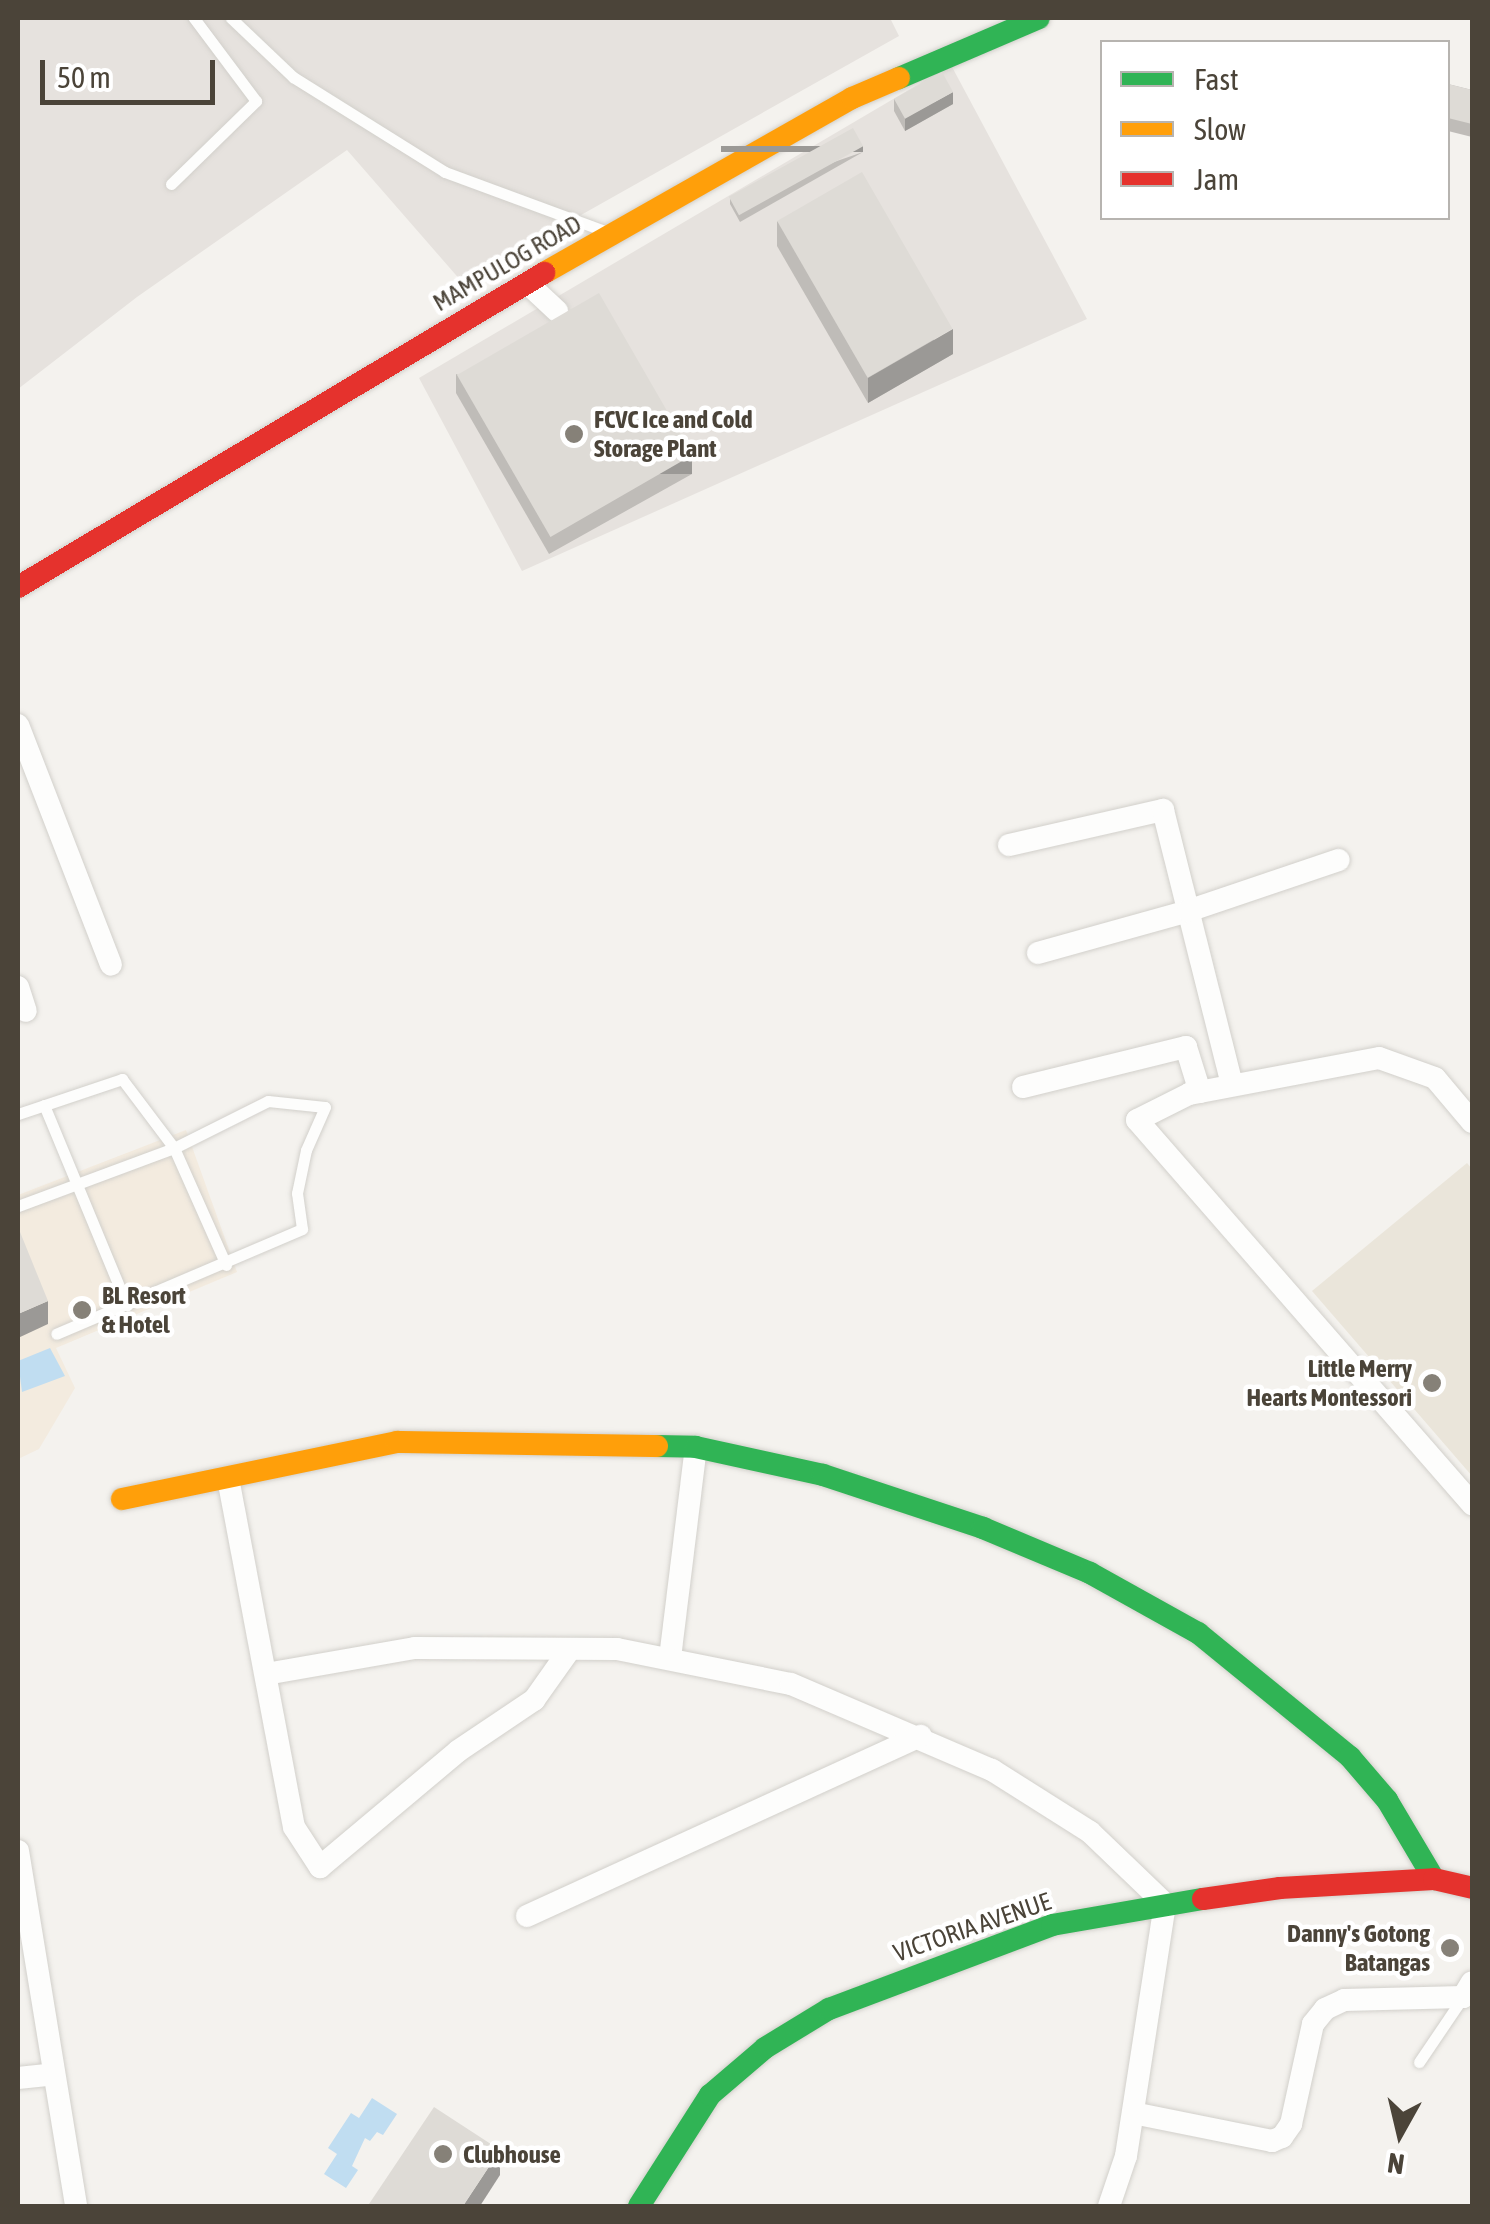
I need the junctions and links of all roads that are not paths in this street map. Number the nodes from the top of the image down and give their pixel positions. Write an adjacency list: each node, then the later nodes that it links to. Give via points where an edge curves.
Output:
1 (194, 18): 4 (lane, via 256,101)
2 (231, 18): 5 (lane, via 293,77 445,172)
3 (1040, 18): 5 (street, MAMPULOG ROAD, via 852,98)
4 (171, 184)
5 (611, 234): 6 (street, MAMPULOG ROAD)
6 (527, 283): 7 (street); 8 (street, MAMPULOG ROAD)
7 (557, 311)
8 (18, 586)
9 (18, 725): 14 (street)
10 (1009, 845): 12 (street, via 1163,810)
11 (1339, 860): 12 (street)
12 (1188, 911): 13 (street); 17 (street)
13 (1038, 953)
14 (112, 966)
15 (18, 987): 16 (street)
16 (26, 1011)
17 (1232, 1084): 19 (street); 22 (street, via 1379,1058 1434,1078)
18 (1023, 1087): 19 (street, via 1186,1046)
19 (1200, 1092): 32 (street, via 1137,1120)
20 (44, 1105): 21 (lane); 23 (lane, via 122,1079); 24 (lane)
21 (18, 1114)
22 (1472, 1122)
23 (174, 1148): 24 (lane); 26 (lane); 26 (lane, via 268,1100 325,1106 297,1192 302,1229)
24 (78, 1183): 25 (lane); 27 (lane)
25 (18, 1206)
26 (226, 1264): 27 (lane)
27 (127, 1305): 28 (lane)
28 (56, 1334)
29 (696, 1447): 30 (street, via 398,1442); 34 (street); 38 (street, via 824,1475 983,1528 1090,1573 1198,1633 1350,1757 1388,1800)
30 (228, 1478): 31 (street); 35 (street)
31 (122, 1499)
32 (1472, 1504)
33 (568, 1652): 34 (street, via 617,1649); 35 (street, via 415,1648); 35 (street, via 534,1700 458,1750 320,1866 294,1827)
34 (670, 1658): 36 (street, via 791,1684)
35 (266, 1674)
36 (921, 1736): 40 (street, via 992,1770 1090,1832); 41 (street)
37 (18, 1851): 42 (street)
38 (1434, 1879): 39 (street, VICTORIA AVENUE); 40 (street, VICTORIA AVENUE, via 1280,1888)
39 (1472, 1888)
40 (1165, 1904): 47 (street); 49 (street, VICTORIA AVENUE, via 1052,1925 829,2009 765,2048 710,2095)
41 (527, 1916)
42 (25, 1938): 45 (street)
43 (1468, 1989): 44 (lane); 47 (street, via 1344,2000 1325,2009 1313,2024 1291,2124 1282,2138)
44 (1419, 2062)
45 (54, 2074): 46 (street); 48 (street)
46 (18, 2078)
47 (1133, 2114): 50 (street)
48 (76, 2206)
49 (639, 2206)
50 (1110, 2206)

